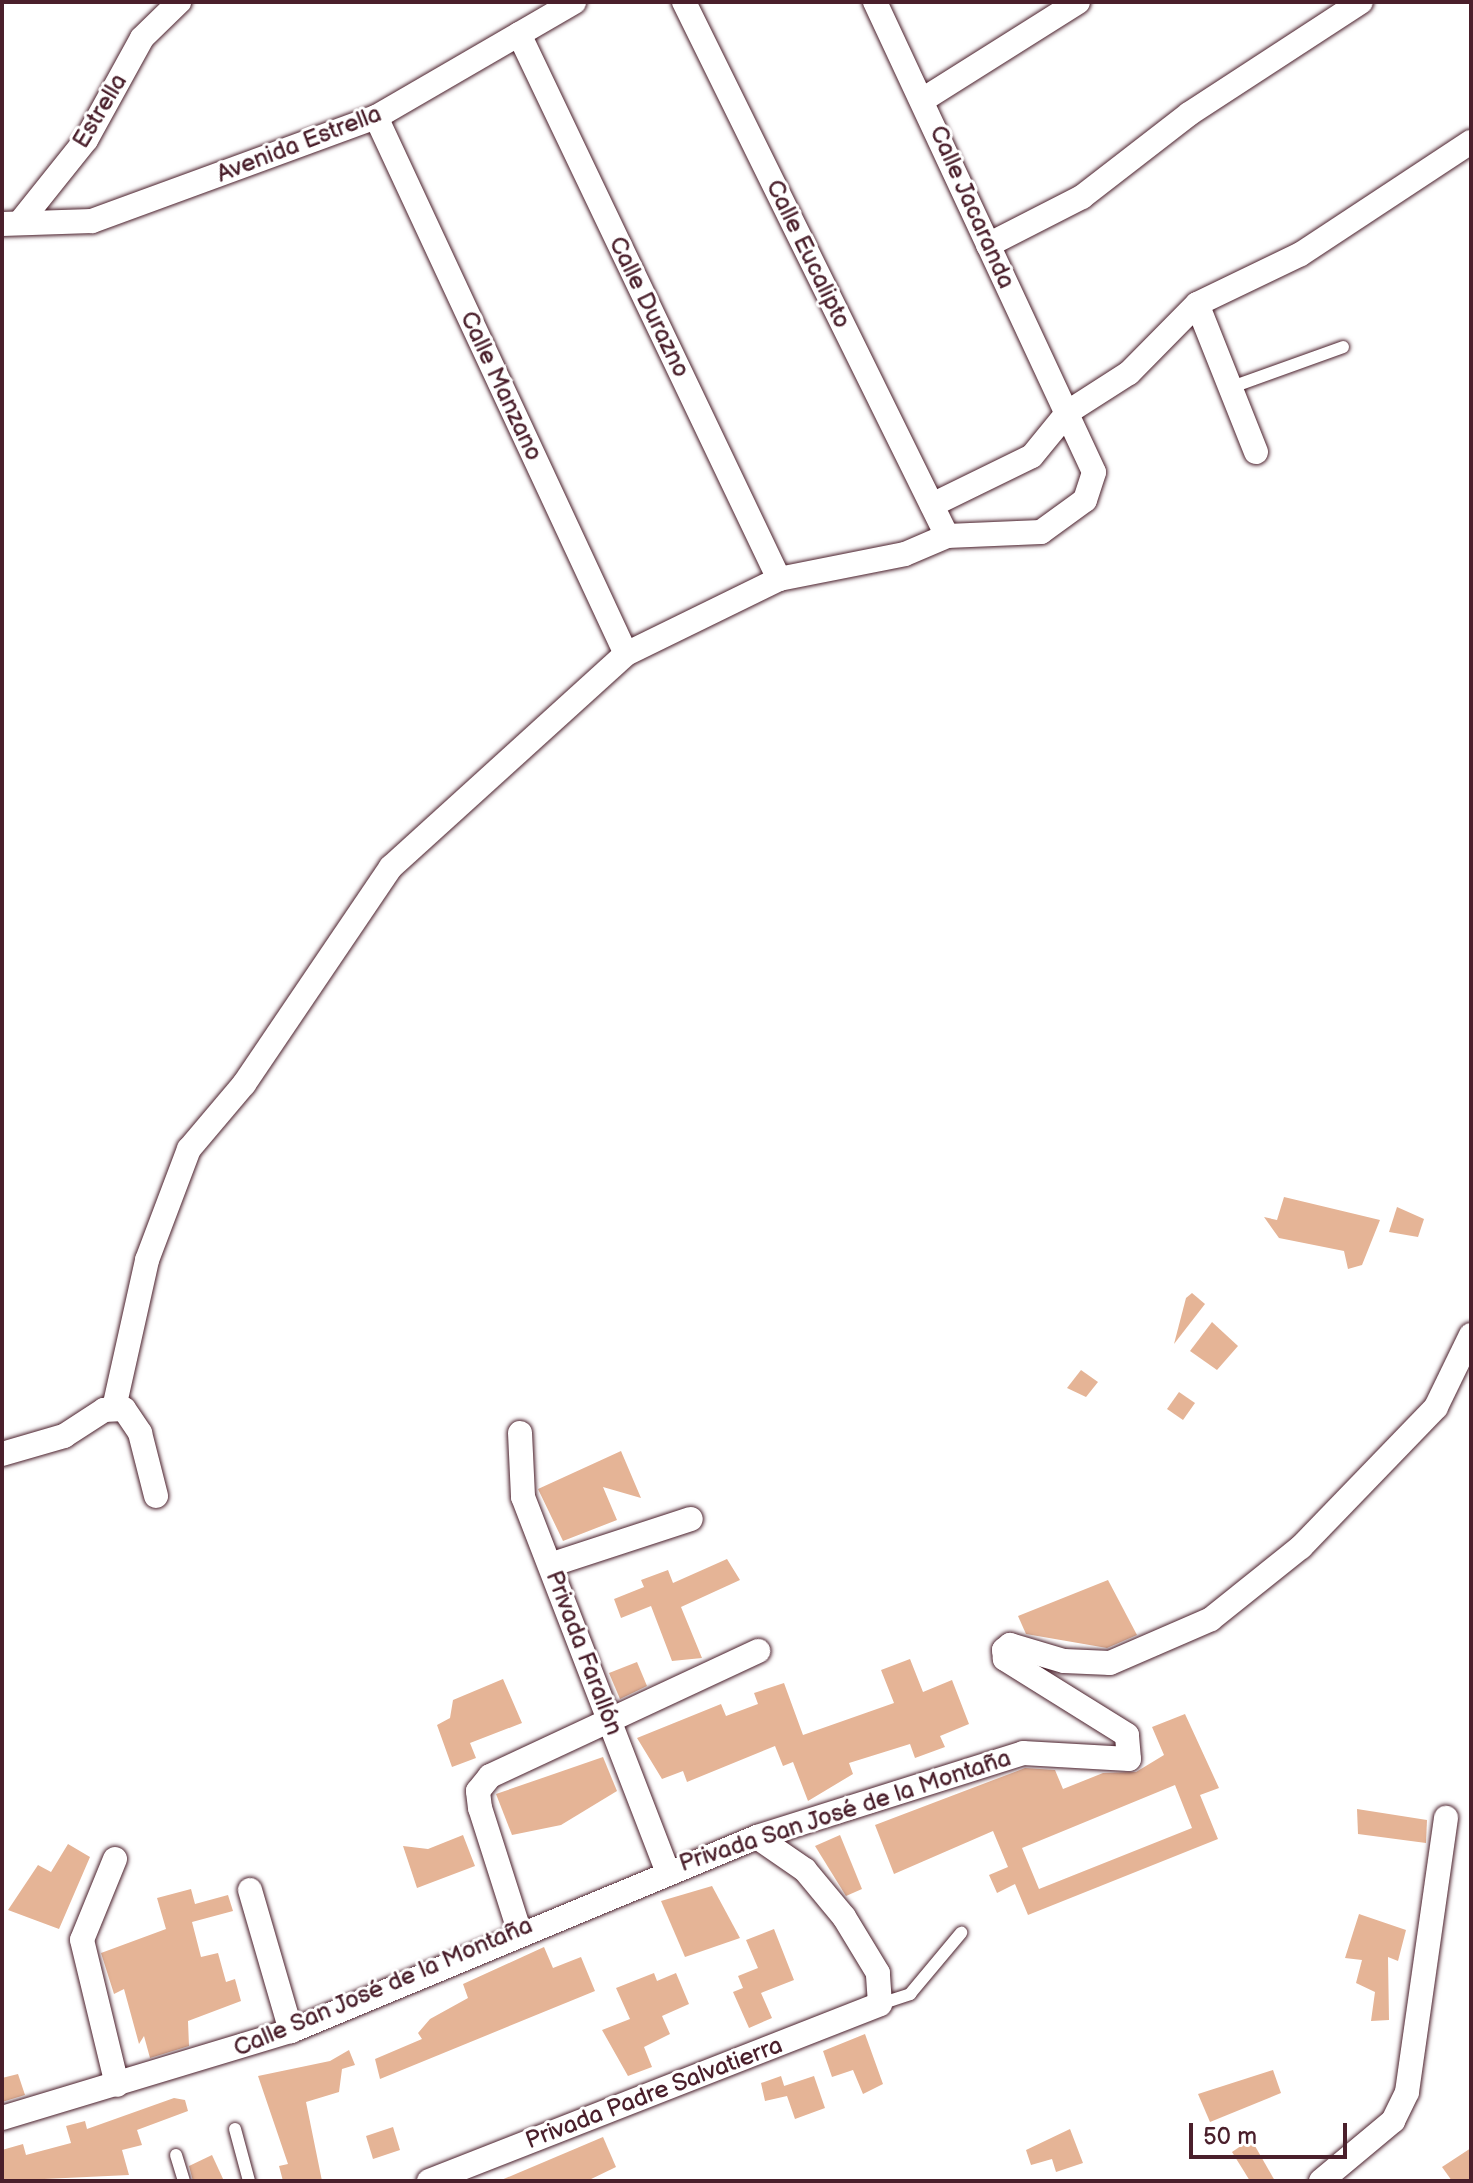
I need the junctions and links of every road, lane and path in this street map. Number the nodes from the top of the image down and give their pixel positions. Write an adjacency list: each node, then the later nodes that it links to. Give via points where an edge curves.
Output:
1 (179, 2): 11 (street, Estrella, via 142,38 86,140)
2 (574, 2): 7 (street, Avenida Estrella)
3 (684, 2): 18 (street, Calle Eucalipto)
4 (875, 2): 8 (street, Calle Jacaranda)
5 (1078, 2): 8 (street)
6 (1361, 2): 12 (street, via 1189,114 1082,197)
7 (519, 34): 9 (street, Avenida Estrella); 20 (street, Calle Durazno)
8 (924, 99): 12 (street, Calle Jacaranda)
9 (376, 117): 11 (street, Avenida Estrella, via 92,221); 21 (street, Calle Manzano)
10 (1471, 142): 13 (street, via 1301,254)
11 (12, 222)
12 (988, 245): 16 (street, Calle Jacaranda)
13 (1197, 304): 15 (street); 16 (street, via 1129,373)
14 (1343, 347): 15 (lane)
15 (1232, 387): 17 (street)
16 (1068, 412): 18 (street, via 1032,456); 19 (street, Calle Jacaranda, via 1094,472 1085,500 1041,532)
17 (1256, 452)
18 (932, 505): 19 (street, Calle Eucalipto)
19 (947, 536): 20 (street, via 905,554)
20 (779, 579): 21 (street)
21 (626, 654): 23 (street, via 391,867 244,1084 189,1149 147,1260)
22 (1471, 1335): 32 (street, Privada San José de la Montaña, via 1436,1407 1301,1547 1211,1619 1110,1663 1064,1661 1010,1645 1004,1650 1005,1659 1133,1743 1129,1759 1116,1763 1023,1753)
23 (114, 1408): 25 (street, via 64,1436); 26 (street, via 124,1409 140,1433)
24 (520, 1433): 28 (street, Privada Farallón, via 523,1497)
25 (2, 1454)
26 (156, 1496)
27 (691, 1519): 28 (street)
28 (550, 1565): 30 (street, Privada Farallón)
29 (758, 1651): 30 (street)
30 (609, 1719): 34 (street, Privada Farallón); 36 (street, via 490,1776 478,1791)
31 (1446, 1818): 47 (street, via 1407,2092 1393,2121)
32 (757, 1837): 34 (street, Privada San José de la Montaña); 38 (street, via 805,1870 844,1917 878,1973)
33 (115, 1859): 40 (street, via 82,1940)
34 (667, 1870): 36 (street, Calle San José de la Montaña)
35 (250, 1890): 39 (street)
36 (519, 1930): 39 (street, Calle San José de la Montaña)
37 (961, 1933): 38 (lane, via 910,1994)
38 (880, 2004): 46 (street, Privada Padre Salvatierra)
39 (291, 2031): 40 (street, Calle San José de la Montaña)
40 (117, 2085): 41 (street, Calle San José de la Montaña)
41 (2, 2118)
42 (235, 2129): 45 (lane)
43 (176, 2155): 44 (lane)
44 (184, 2181)
45 (249, 2181)
46 (429, 2181)
47 (1321, 2181)

